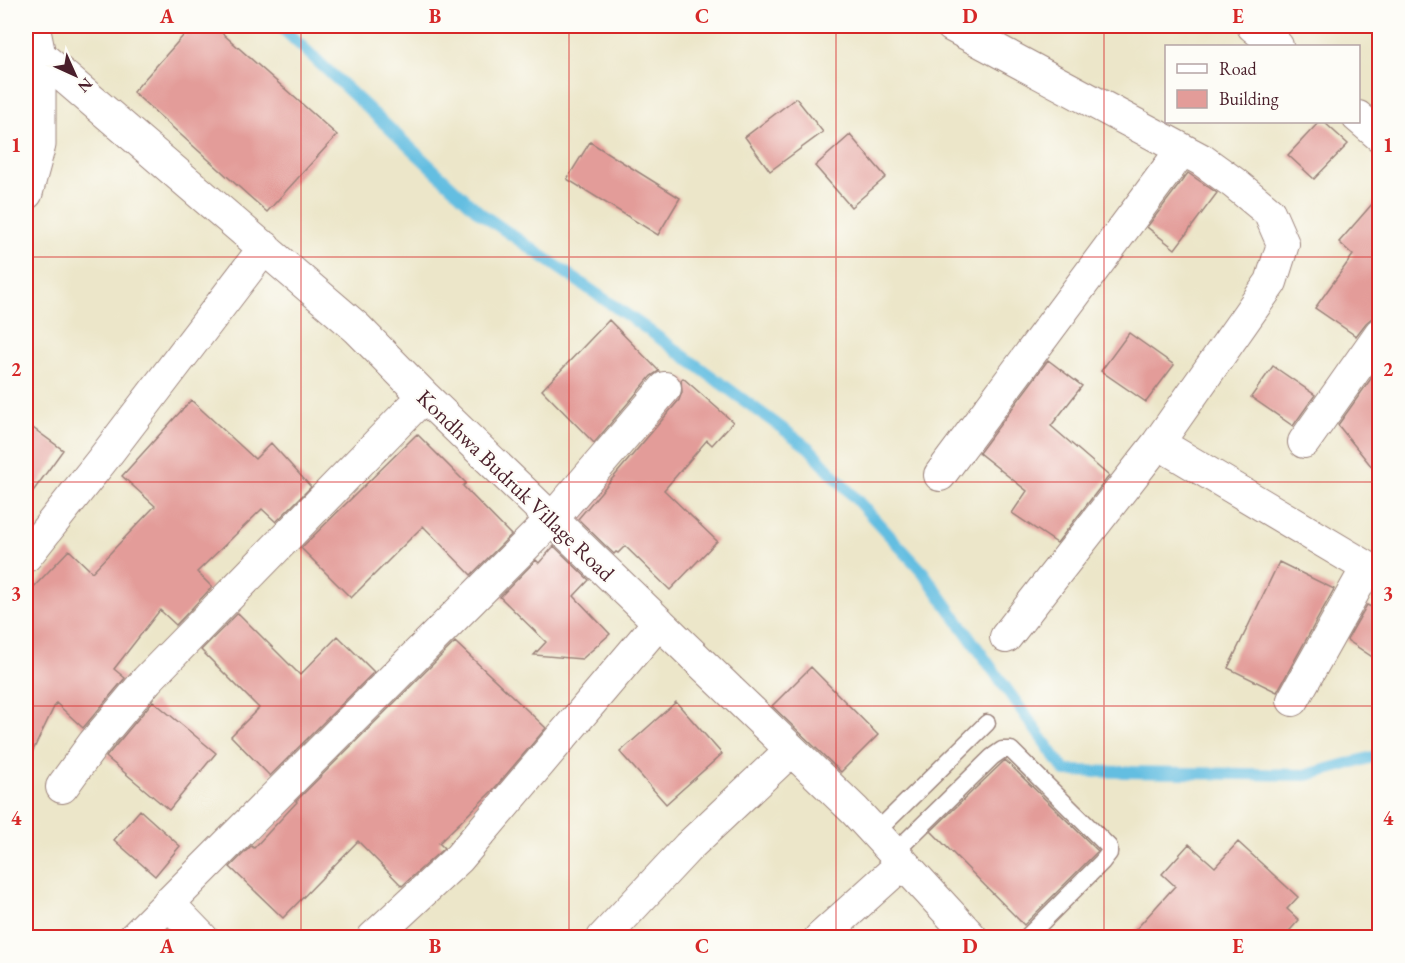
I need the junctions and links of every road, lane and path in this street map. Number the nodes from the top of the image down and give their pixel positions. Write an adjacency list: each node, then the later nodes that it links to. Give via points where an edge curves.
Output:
1 (1253, 26): 4 (street)
2 (964, 28): 7 (street)
3 (36, 40): 8 (street, via 39,145); 9 (street, Kondhwa Budruk Village Road)
4 (1276, 45)
5 (1360, 118): 6 (street)
6 (1380, 136)
7 (1182, 150): 14 (street, via 1202,160 1269,212 1283,244 1271,282); 15 (street)
8 (26, 193)
9 (265, 247): 12 (street, Kondhwa Budruk Village Road, via 357,328); 17 (street)
10 (1380, 334): 13 (street)
11 (665, 388): 16 (street)
12 (424, 396): 16 (street, Kondhwa Budruk Village Road); 24 (street, via 147,681)
13 (1305, 442)
14 (1158, 443): 18 (street); 20 (street)
15 (940, 475)
16 (552, 519): 19 (street, Kondhwa Budruk Village Road); 26 (street)
17 (26, 556)
18 (1373, 571): 21 (street)
19 (659, 622): 23 (street, Kondhwa Budruk Village Road); 29 (street, via 459,858)
20 (1006, 637)
21 (1293, 700)
22 (987, 723): 25 (lane)
23 (791, 750): 25 (street, Kondhwa Budruk Village Road); 30 (street, via 688,847)
24 (62, 787)
25 (891, 850): 31 (street); 32 (street, Kondhwa Budruk Village Road); 33 (lane, via 992,757 1002,750 1011,750 1109,847 1102,861)
26 (168, 903): 27 (street); 28 (street)
27 (134, 938)
28 (202, 938)
29 (373, 938)
30 (603, 938)
31 (820, 938)
32 (972, 938)
33 (1026, 938)

